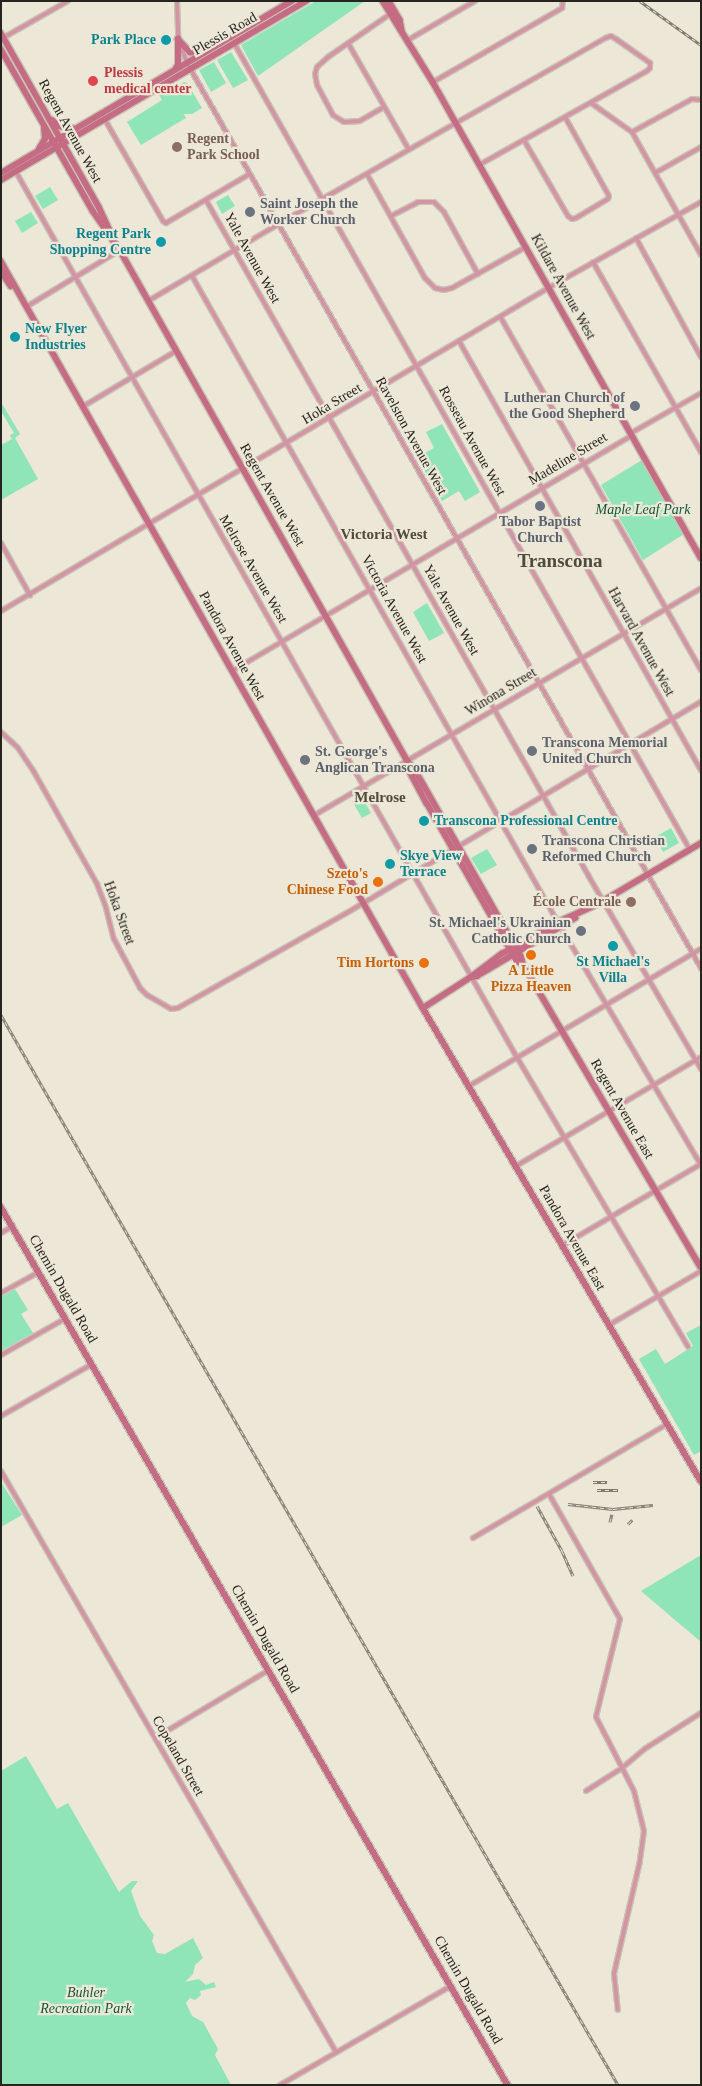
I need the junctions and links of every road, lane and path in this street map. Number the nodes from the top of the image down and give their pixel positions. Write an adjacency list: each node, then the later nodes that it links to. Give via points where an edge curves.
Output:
1 (68, 1): 11 (street)
2 (177, 1): 12 (street, Ravelston Avenue West)
3 (292, 1): 17 (main road, Plessis Road)
4 (306, 1): 15 (main road, Plessis Road)
5 (383, 1): 9 (main road, Kildare Avenue West)
6 (390, 1): 10 (main road, Kildare Avenue West)
7 (476, 1): 13 (street)
8 (563, 1): 22 (street, via 562,8)
9 (390, 14): 10 (main road, Kildare Avenue West); 14 (street)
10 (402, 30): 13 (main road, Kildare Avenue West)
11 (2, 37): 18 (main road, Regent Avenue West)
12 (178, 39): 17 (main road, via 190,52); 19 (street, Ravelston Avenue West); 21 (main road, via 178,65)
13 (408, 40): 22 (main road, Kildare Avenue West)
14 (348, 43): 25 (street); 25 (street, via 317,67 315,80 320,91 334,115 344,122 360,121)
15 (234, 44): 19 (main road, Plessis Road); 48 (street, Rosseau Avenue West)
16 (1, 50): 20 (main road, Regent Avenue West)
17 (205, 53): 19 (main road, Plessis Road)
18 (20, 66): 20 (main road); 28 (main road, Regent Avenue West)
19 (189, 66): 21 (main road, Plessis Road); 26 (main road, Plessis Road); 45 (street, Ravelston Avenue West)
20 (11, 67): 29 (main road, Regent Avenue West)
21 (173, 71): 26 (main road, Plessis Road)
22 (433, 82): 30 (main road, Kildare Avenue West)
23 (701, 100): 32 (street, via 692,99)
24 (590, 103): 27 (street); 30 (street, via 647,71 650,63 611,36); 32 (street)
25 (384, 106): 39 (street)
26 (103, 117): 31 (main road, Plessis Road); 36 (main road, Plessis Road); 49 (street, via 162,221 168,222)
27 (565, 117): 34 (street); 34 (street, via 609,196 576,218 568,216)
28 (49, 118): 31 (main road, via 60,126); 33 (main road, Regent Avenue West)
29 (44, 124): 35 (main road, Regent Avenue West); 40 (main road, via 45,139)
30 (456, 124): 39 (street); 41 (main road, Kildare Avenue West)
31 (75, 129): 33 (main road, Plessis Road)
32 (632, 132): 44 (street)
33 (60, 137): 35 (main road, Plessis Road); 36 (main road, Regent Avenue West)
34 (524, 140): 41 (street)
35 (54, 142): 38 (main road, Regent Avenue West); 40 (main road, Plessis Road)
36 (64, 144): 38 (main road, Plessis Road); 55 (main road, Regent Avenue West)
37 (701, 147): 44 (street)
38 (57, 148): 42 (main road, Plessis Road); 55 (main road, Regent Avenue West, via 103,228)
39 (409, 150): 46 (street)
40 (37, 151): 43 (main road, Plessis Road)
41 (479, 165): 56 (main road, Kildare Avenue West)
42 (16, 172): 47 (main road, Plessis Road); 65 (street, Melrose Avenue West)
43 (1, 173)
44 (655, 173): 51 (street)
45 (250, 174): 49 (street); 53 (street, Ravelston Avenue West)
46 (367, 174): 48 (street); 52 (street)
47 (1, 180)
48 (323, 199): 53 (street); 74 (street, Rosseau Avenue West)
49 (206, 200): 58 (street, Yale Avenue West)
50 (701, 202): 51 (street, Hoka Street)
51 (678, 214): 54 (street, Hoka Street); 59 (street)
52 (391, 216): 63 (street, via 418,202 434,202 444,212); 63 (street, via 425,278 435,288 448,290)
53 (279, 224): 58 (street); 76 (street, Ravelston Avenue West)
54 (636, 238): 61 (street, Hoka Street); 73 (street)
55 (115, 242): 57 (main road, Regent Avenue West)
56 (526, 247): 63 (street); 66 (main road, Kildare Avenue West)
57 (120, 250): 65 (street); 68 (main road, Regent Avenue West)
58 (235, 250): 64 (street); 80 (street, Yale Avenue West)
59 (701, 255)
60 (1, 261): 67 (main road, Pandora Avenue West)
61 (593, 262): 66 (street, Hoka Street); 79 (street)
62 (1, 271): 67 (main road, Pandora Avenue West)
63 (478, 274)
64 (192, 276): 68 (street); 82 (street, Victoria Avenue West)
65 (76, 277): 69 (street); 75 (street, Melrose Avenue West)
66 (549, 288): 70 (street, Hoka Street); 81 (main road, Kildare Avenue West)
67 (19, 296): 69 (main road, Pandora Avenue West)
68 (148, 301): 72 (main road, Regent Avenue West)
69 (26, 307): 78 (main road, Pandora Avenue West)
70 (501, 318): 71 (street, Hoka Street); 84 (street)
71 (459, 341): 74 (street, Hoka Street); 86 (street, Harvard Avenue West)
72 (176, 351): 75 (street); 85 (main road, Regent Avenue West)
73 (701, 357)
74 (416, 367): 76 (street, Hoka Street); 88 (street, Rosseau Avenue West)
75 (132, 377): 78 (street); 87 (street, Melrose Avenue West)
76 (373, 392): 80 (street, Hoka Street); 90 (street, Ravelston Avenue West)
77 (701, 394): 79 (street, Madeline Street)
78 (82, 407): 89 (main road, Pandora Avenue West)
79 (676, 408): 81 (street, Madeline Street); 83 (street)
80 (330, 418): 82 (street, Hoka Street); 93 (street, Yale Avenue West)
81 (631, 434): 84 (street, Madeline Street); 92 (main road, Kildare Avenue West)
82 (287, 443): 85 (street, Hoka Street); 95 (street, Victoria Avenue West)
83 (701, 452)
84 (584, 462): 86 (street, Madeline Street); 97 (street)
85 (243, 469): 87 (street, Hoka Street); 99 (main road, Regent Avenue West)
86 (542, 488): 88 (street, Madeline Street); 100 (street, Harvard Avenue West)
87 (199, 496): 89 (street, Hoka Street); 101 (street, Melrose Avenue West)
88 (499, 513): 90 (street, Madeline Street); 102 (street, Rosseau Avenue West)
89 (149, 525): 96 (street, Hoka Street); 104 (main road, Pandora Avenue West)
90 (456, 539): 93 (street, Madeline Street); 105 (street, Ravelston Avenue West)
91 (1, 543): 96 (street)
92 (701, 558)
93 (412, 564): 95 (street, Madeline Street); 107 (street, Yale Avenue West)
94 (701, 588): 97 (street, Winona Street)
95 (370, 589): 99 (street, Madeline Street); 110 (street, Victoria Avenue West)
96 (30, 594): 98 (street, Hoka Street)
97 (666, 608): 100 (street, Winona Street); 103 (street)
98 (1, 611)
99 (326, 616): 101 (street, Madeline Street); 112 (main road, Regent Avenue West)
100 (624, 634): 102 (street, Winona Street); 108 (street, Harvard Avenue West)
101 (282, 642): 104 (street, Madeline Street); 115 (street, Melrose Avenue West)
102 (581, 658): 105 (street, Winona Street); 111 (street, Rosseau Avenue West)
103 (701, 670)
104 (232, 672): 117 (main road, Pandora Avenue West)
105 (538, 683): 107 (street, Winona Street); 113 (street, Ravelston Avenue West)
106 (701, 702): 108 (street)
107 (494, 709): 110 (street, Winona Street); 116 (street, Yale Avenue West)
108 (672, 719): 111 (street); 114 (street, Harvard Avenue West)
109 (1, 732): 125 (street, Hoka Street, via 18,748 34,772 97,884 114,939 140,988 170,1009 178,1008)
110 (452, 734): 112 (street, Winona Street); 118 (street, Victoria Avenue West)
111 (630, 745): 113 (street); 121 (street, Rosseau Avenue West)
112 (407, 760): 115 (street, Winona Street); 120 (main road, Regent Avenue West, via 412,776)
113 (588, 770): 116 (street); 123 (street, Ravelston Avenue West)
114 (701, 770)
115 (362, 787): 117 (street, Winona Street); 122 (street, Melrose Avenue West)
116 (543, 796): 118 (street); 124 (street, Yale Avenue West)
117 (313, 816): 125 (main road, Pandora Avenue West)
118 (501, 820): 120 (street); 126 (street, Victoria Avenue West)
119 (701, 843): 121 (main road)
120 (456, 847): 122 (street); 128 (main road, Regent Avenue West)
121 (690, 850): 123 (main road)
122 (412, 873): 125 (street); 132 (street, Melrose Avenue West)
123 (646, 876): 124 (main road); 129 (street, Ravelston Avenue West)
124 (603, 901): 126 (main road); 133 (street, Yale Avenue West)
125 (362, 903): 135 (main road, Pandora Avenue West)
126 (560, 924): 128 (main road); 134 (street, Victoria Avenue West)
127 (701, 949): 129 (street)
128 (514, 951): 130 (main road, Regent Avenue West); 132 (main road)
129 (692, 954): 131 (street, Ravelston Avenue West); 133 (street)
130 (522, 964): 136 (main road, Regent Avenue East)
131 (701, 968)
132 (471, 978): 135 (main road); 138 (street, Melrose Avenue West)
133 (649, 980): 134 (street); 139 (street, Yale Avenue West)
134 (606, 1005): 136 (street); 141 (street, Victoria Avenue West)
135 (423, 1008): 142 (main road, Pandora Avenue East)
136 (562, 1032): 138 (street); 143 (main road, Regent Avenue East)
137 (701, 1057): 139 (street)
138 (517, 1058): 142 (street); 144 (street, Melrose Avenue West)
139 (696, 1060): 140 (street, Yale Avenue West); 141 (street)
140 (701, 1069)
141 (654, 1084): 143 (street); 145 (street, Victoria Avenue West)
142 (469, 1086): 146 (main road, Pandora Avenue East)
143 (609, 1111): 144 (street); 147 (main road, Regent Avenue East)
144 (564, 1137): 146 (street); 149 (street, Melrose Avenue West)
145 (701, 1165): 147 (street)
146 (516, 1166): 152 (main road, Pandora Avenue East)
147 (655, 1190): 149 (street); 153 (main road, Regent Avenue East)
148 (1, 1207): 150 (main road, Chemin Dugald Road)
149 (610, 1217): 152 (street); 157 (street, Melrose Avenue West)
150 (13, 1226): 151 (street); 155 (main road, Chemin Dugald Road)
151 (1, 1233)
152 (563, 1245): 159 (main road, Pandora Avenue East)
153 (701, 1267)
154 (701, 1271): 157 (street)
155 (39, 1272): 156 (street); 158 (main road, Chemin Dugald Road)
156 (1, 1293)
157 (658, 1296): 159 (street); 160 (street, Melrose Avenue West)
158 (66, 1318): 161 (street); 162 (main road, Chemin Dugald Road)
159 (609, 1325): 164 (main road, Pandora Avenue East)
160 (688, 1347)
161 (1, 1355)
162 (92, 1364): 163 (street); 169 (main road, Chemin Dugald Road)
163 (1, 1416)
164 (667, 1424): 166 (main road, Pandora Avenue East); 167 (street)
165 (1, 1470): 171 (street, Copeland Street)
166 (701, 1481)
167 (549, 1494): 168 (street); 172 (street, via 620,1619 596,1717)
168 (473, 1538)
169 (269, 1670): 171 (street); 174 (main road, Chemin Dugald Road)
170 (701, 1713): 172 (street, via 646,1748)
171 (155, 1738): 176 (street, Copeland Street)
172 (622, 1768): 173 (street); 175 (street, via 634,1791 644,1831 614,1974)
173 (586, 1791)
174 (451, 1986): 176 (street); 178 (main road, Chemin Dugald Road)
175 (618, 2010)
176 (336, 2052): 177 (street)
177 (280, 2085)
178 (508, 2085)

